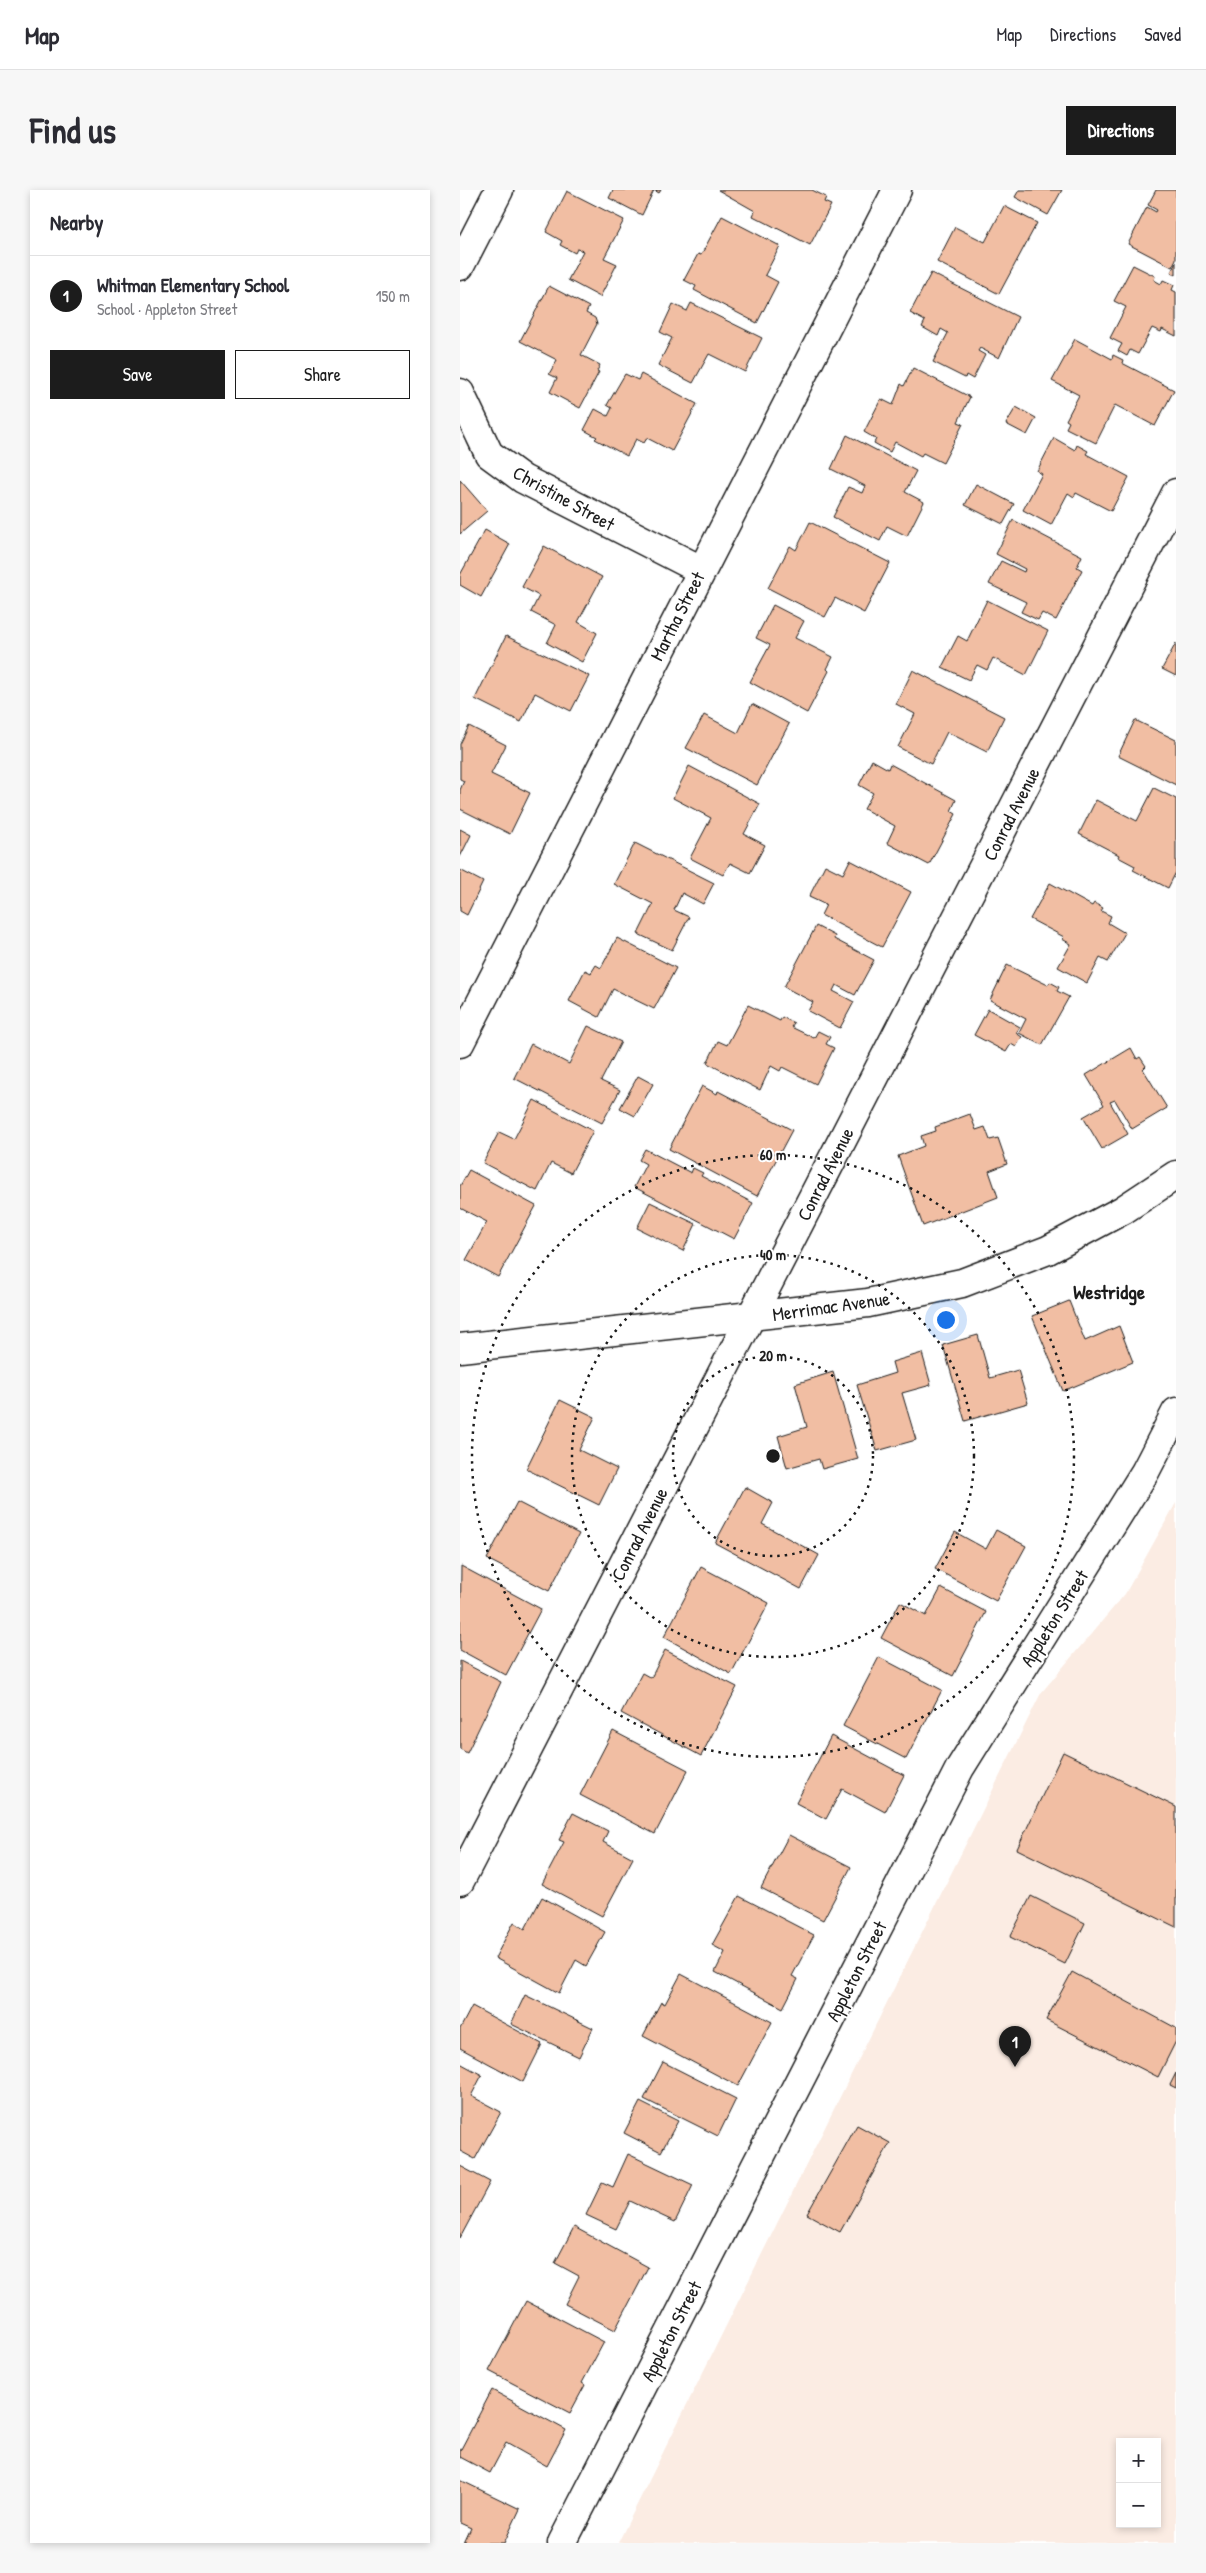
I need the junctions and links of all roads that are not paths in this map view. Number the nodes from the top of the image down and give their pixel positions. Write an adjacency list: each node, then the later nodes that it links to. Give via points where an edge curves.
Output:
1 (498, 190): 3 (street)
2 (897, 190): 6 (street, Martha Street)
3 (460, 266)
4 (460, 393): 6 (street, Christine Street, via 489,454 523,479)
5 (1176, 493): 9 (street, Conrad Avenue)
6 (701, 570): 7 (street, Martha Street)
7 (460, 1042)
8 (1176, 1175): 9 (street, Merrimac Avenue, via 1123,1210 1048,1250 962,1283 868,1303)
9 (752, 1316): 10 (street, Merrimac Avenue); 12 (street, Conrad Avenue)
10 (460, 1348)
11 (1176, 1412): 13 (street, Appleton Street, via 1145,1472 960,1768)
12 (460, 1881)
13 (562, 2543)

